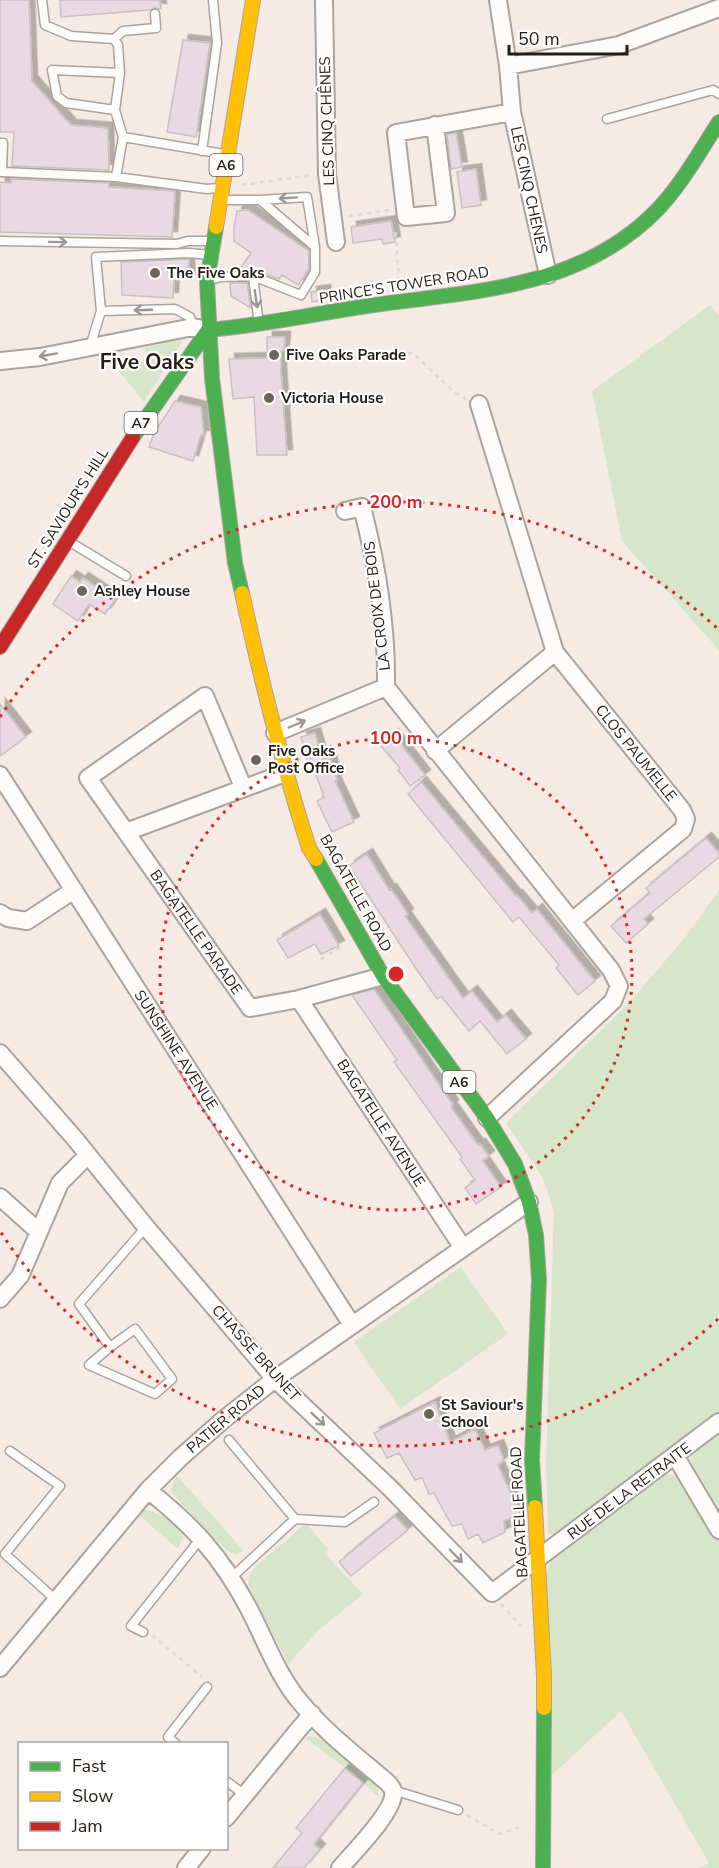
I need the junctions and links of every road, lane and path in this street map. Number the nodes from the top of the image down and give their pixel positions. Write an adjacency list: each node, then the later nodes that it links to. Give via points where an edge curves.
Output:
1 (42, 0): 8 (lane, via 45,25 71,36)
2 (213, 0): 19 (lane, via 217,43)
3 (253, 0): 20 (main road, A6)
4 (324, 0): 21 (street, LES CINQ CHÊNES)
5 (498, 0): 9 (street)
6 (719, 8): 9 (street, via 619,45)
7 (155, 14): 8 (lane, via 156,28 123,31)
8 (114, 39): 10 (lane)
9 (508, 66): 13 (street)
10 (120, 72): 12 (lane); 12 (lane, via 52,70 57,96 66,103)
11 (719, 94): 14 (lane, via 713,90)
12 (115, 110): 17 (lane)
13 (512, 112): 16 (street, LES CINQ CHENES); 31 (street, LES CINQ CHENES)
14 (607, 119)
15 (719, 122): 31 (main road, PRINCE'S TOWER ROAD, via 678,186 642,224 581,264)
16 (435, 125): 25 (street, LES CINQ CHENES, via 396,133); 25 (street, via 446,213)
17 (123, 137): 19 (lane); 22 (lane)
18 (0, 142): 22 (lane, via 2,172)
19 (202, 151): 20 (lane)
20 (227, 155): 23 (main road, A6)
21 (327, 174): 23 (path); 26 (street, LES CINQ CHÊNES)
22 (116, 177): 23 (lane)
23 (221, 194): 24 (lane); 30 (main road, A6)
24 (260, 200): 29 (lane); 29 (lane, one-way to 24, via 307,197)
25 (406, 213): 26 (path); 34 (path, via 395,229 399,279)
26 (332, 218): 28 (street, LES CINQ CHÊNES)
27 (0, 241): 30 (lane, one-way to 30, via 188,241)
28 (336, 243)
29 (315, 247): 32 (lane, via 315,272 301,295)
30 (212, 248): 33 (main road, A6); 35 (lane, via 189,253 96,257)
31 (548, 275): 36 (main road, PRINCE'S TOWER ROAD, via 475,293 373,305)
32 (253, 276): 33 (lane); 36 (lane, one-way to 36)
33 (207, 280): 37 (main road, A6)
34 (379, 286)
35 (101, 311): 37 (lane, one-way to 35, via 175,309); 38 (lane)
36 (259, 325): 37 (main road, PRINCE'S TOWER ROAD)
37 (201, 328): 38 (street); 41 (main road, ST. SAVIOUR'S HILL / A7); 42 (main road, BAGATELLE ROAD / A6)
38 (90, 347): 40 (street, one-way to 40)
39 (372, 357): 43 (path, via 413,353 455,393)
40 (0, 361)
41 (175, 374): 42 (main road, via 190,364 202,368); 45 (main road, ST. SAVIOUR'S HILL / A7)
42 (212, 378): 50 (main road, BAGATELLE ROAD / A6, via 235,563)
43 (479, 404): 48 (street, CLOS PAUMELLE)
44 (345, 511): 49 (street, LA CROIX DE BOIS, via 362,507 374,555)
45 (67, 540): 46 (lane); 47 (main road, ST. SAVIOUR'S HILL / A7)
46 (126, 576)
47 (0, 647)
48 (555, 652): 51 (street); 58 (street, CLOS PAUMELLE, via 686,819 683,830)
49 (386, 687): 50 (street, one-way to 49); 51 (street)
50 (275, 733): 52 (main road, BAGATELLE ROAD / A6)
51 (435, 751): 58 (street)
52 (285, 773): 54 (street); 59 (main road, BAGATELLE ROAD / A6, via 309,848)
53 (0, 775): 56 (street, SUNSHINE AVENUE)
54 (243, 787): 55 (street); 55 (street, BAGATELLE PARADE, via 205,696 88,778)
55 (126, 832): 60 (street, BAGATELLE PARADE, via 250,1008)
56 (74, 890): 57 (street, via 27,921); 70 (street, SUNSHINE AVENUE)
57 (0, 913)
58 (572, 921): 62 (street, via 611,970 619,986 613,1001)
59 (383, 976): 60 (street, BAGATELLE PARADE); 62 (main road, BAGATELLE ROAD / A6)
60 (298, 999): 68 (street, BAGATELLE AVENUE)
61 (0, 1053): 63 (street, CHASSE BRUNET)
62 (487, 1118): 65 (main road, BAGATELLE ROAD / A6, via 515,1164)
63 (88, 1155): 66 (street, CHASSE BRUNET); 67 (street, via 60,1184)
64 (0, 1197): 67 (street)
65 (529, 1202): 68 (street, PATIER ROAD); 83 (main road, BAGATELLE ROAD / A6, via 539,1279 532,1460)
66 (146, 1227): 71 (lane, via 80,1304); 72 (street, CHASSE BRUNET)
67 (39, 1232): 69 (street, via 20,1276)
68 (463, 1248): 70 (street, PATIER ROAD)
69 (0, 1299)
70 (352, 1325): 72 (street, PATIER ROAD)
71 (111, 1347): 71 (lane, via 89,1365 155,1394 172,1378 135,1329)
72 (275, 1379): 77 (street, PATIER ROAD, via 223,1420); 85 (street, CHASSE BRUNET, one-way to 85, via 390,1488)
73 (719, 1422): 76 (street, RUE DE LA RETRAITE)
74 (229, 1440): 79 (lane)
75 (10, 1451): 82 (lane, via 60,1486)
76 (676, 1457): 80 (street); 83 (street, RUE DE LA RETRAITE)
77 (148, 1490): 81 (street); 86 (street, PATIER ROAD)
78 (374, 1502): 79 (lane, via 345,1522)
79 (295, 1519): 84 (lane)
80 (719, 1530)
81 (201, 1537): 84 (street); 87 (lane, via 131,1626)
82 (3, 1555): 86 (lane)
83 (538, 1558): 85 (street); 88 (main road, BAGATELLE ROAD / A6)
84 (231, 1578): 91 (street, via 284,1679)
85 (492, 1593): 88 (path, via 530,1636)
86 (57, 1600): 89 (street, PATIER ROAD)
87 (143, 1632): 90 (path, via 152,1635 201,1676)
88 (542, 1639): 98 (main road, BAGATELLE ROAD / A6)
89 (0, 1668)
90 (207, 1687): 92 (lane, via 168,1737)
91 (312, 1714): 94 (street); 95 (street)
92 (175, 1742)
93 (228, 1782): 95 (lane)
94 (393, 1790): 96 (lane); 101 (street, via 388,1810)
95 (245, 1795): 97 (street)
96 (458, 1810): 98 (path, via 499,1834)
97 (228, 1816)
98 (542, 1820): 102 (main road, BAGATELLE ROAD / A6)
99 (200, 1850): 100 (street)
100 (186, 1868)
101 (340, 1868)
102 (543, 1868)

